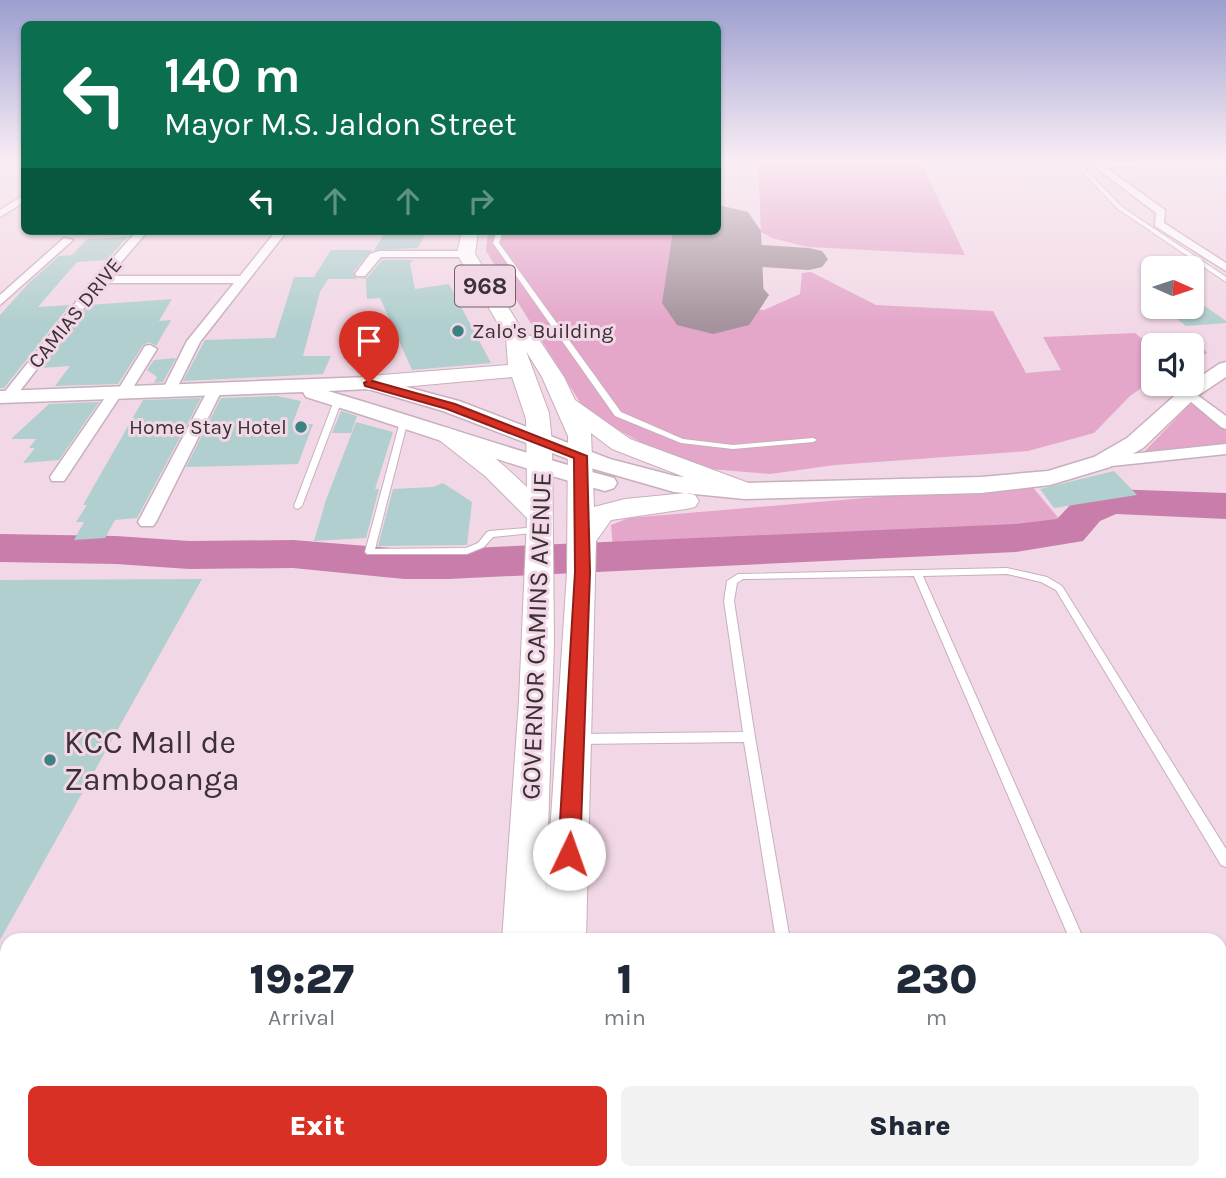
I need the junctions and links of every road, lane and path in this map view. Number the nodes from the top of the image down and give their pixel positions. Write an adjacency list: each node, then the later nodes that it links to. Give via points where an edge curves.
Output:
1 (1132, 216): 13 (lane)
2 (1160, 216): 9 (street, via 1159,224)
3 (139, 235): 11 (street, CAMIAS DRIVE)
4 (279, 235): 12 (street)
5 (469, 235): 8 (main road, 968)
6 (499, 235): 33 (lane, via 496,243 618,414 681,441 733,447)
7 (68, 240): 14 (street)
8 (466, 254): 10 (street, via 379,254); 15 (main road, GOVERNOR CAMINS AVENUE / 968)
9 (1226, 268)
10 (361, 274)
11 (100, 279): 12 (street); 27 (street, CAMIAS DRIVE)
12 (241, 280): 23 (street, via 194,341)
13 (1226, 280)
14 (0, 301)
15 (516, 337): 18 (main road, GOVERNOR CAMINS AVENUE / 968, via 513,349); 29 (main road, GOVERNOR CAMINS AVENUE / 968, via 532,344)
16 (149, 349): 24 (street)
17 (1226, 368): 20 (main road)
18 (522, 370): 19 (main road); 35 (main road, GOVERNOR CAMINS AVENUE / 968, via 537,414)
19 (369, 383): 21 (main road); 35 (main road, via 451,406)
20 (1204, 383)
21 (287, 385): 22 (main road); 28 (main road)
22 (216, 387): 23 (main road); 42 (street)
23 (170, 389): 24 (main road)
24 (120, 392): 27 (main road); 38 (street)
25 (1186, 396): 36 (main road, via 1135,443)
26 (1193, 396): 31 (street)
27 (4, 397)
28 (338, 400): 30 (main road); 41 (lane)
29 (565, 404): 37 (main road, GOVERNOR CAMINS AVENUE / 968, via 580,436); 39 (main road, via 621,444)
30 (404, 420): 32 (main road); 43 (lane, via 370,552 467,551 490,534)
31 (1226, 424)
32 (442, 432): 35 (main road); 43 (main road, via 502,478)
33 (813, 440)
34 (1226, 449): 36 (street)
35 (540, 453): 37 (main road); 43 (main road, GOVERNOR CAMINS AVENUE / 968)
36 (1102, 462): 39 (main road, via 1050,478 981,485)
37 (581, 466): 39 (main road, via 674,484); 40 (main road); 44 (main road, GOVERNOR CAMINS AVENUE / 968)
38 (58, 477)
39 (745, 491): 40 (main road)
40 (687, 501): 44 (main road, via 602,514)
41 (298, 506)
42 (147, 522)
43 (541, 540): 49 (main road, GOVERNOR CAMINS AVENUE / 968, via 536,742)
44 (582, 556): 47 (main road, GOVERNOR CAMINS AVENUE / 968)
45 (917, 573): 46 (lane, via 753,575 732,581 729,601); 48 (lane, via 1007,571 1044,579 1059,589); 52 (lane)
46 (749, 737): 47 (lane); 51 (lane)
47 (575, 739): 50 (main road, GOVERNOR CAMINS AVENUE / 968)
48 (1226, 861)
49 (523, 933)
50 (565, 933)
51 (782, 933)
52 (1074, 933)

